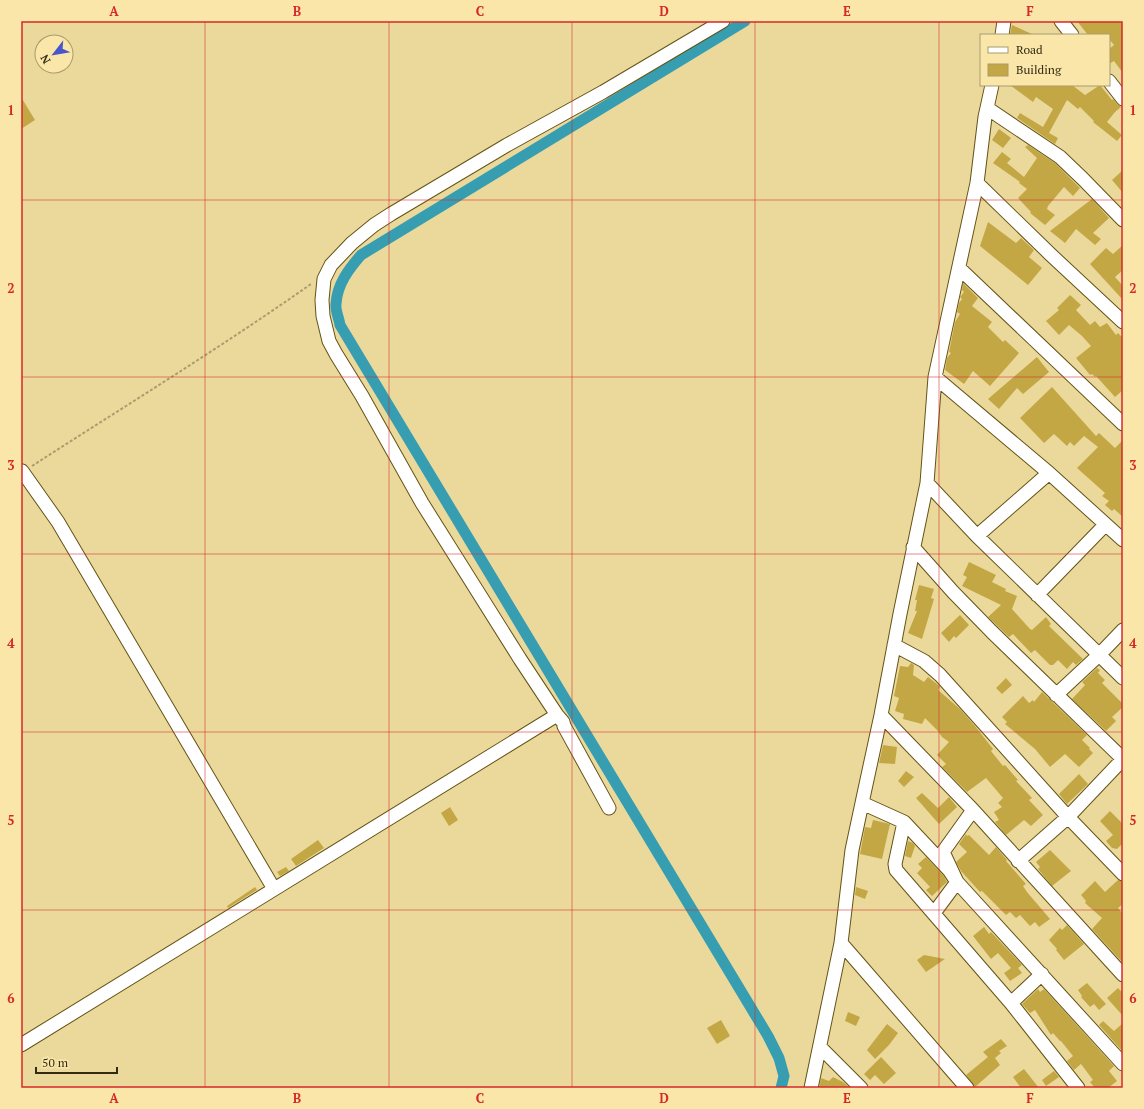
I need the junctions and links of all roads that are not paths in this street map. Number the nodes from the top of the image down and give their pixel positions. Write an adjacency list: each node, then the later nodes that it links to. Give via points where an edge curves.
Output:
1 (723, 21): 27 (street, via 391,214 352,243 331,265 326,275 323,288 323,316 329,341 422,503)
2 (1004, 21): 3 (street)
3 (1002, 34)
4 (1110, 82): 6 (street)
5 (992, 86): 7 (street)
6 (1123, 99)
7 (987, 108): 8 (street); 9 (street, via 1060,157)
8 (977, 183): 10 (street); 11 (street)
9 (1123, 220)
10 (959, 268): 12 (street); 13 (street)
11 (1123, 322)
12 (935, 377): 15 (street); 16 (street)
13 (1123, 424)
14 (22, 471): 38 (street, via 58,522)
15 (1049, 473): 17 (street); 18 (street)
16 (927, 483): 18 (street); 20 (street)
17 (1105, 525): 19 (street); 21 (street)
18 (977, 536): 21 (street)
19 (1123, 540)
20 (913, 547): 23 (street); 26 (street, via 953,592)
21 (1037, 595): 24 (street)
22 (1123, 630): 24 (street)
23 (894, 645): 28 (street); 33 (street, via 924,661 940,675)
24 (1099, 655): 25 (street); 26 (street)
25 (1123, 678)
26 (1056, 695): 29 (street)
27 (557, 715): 31 (street, via 564,723); 38 (street)
28 (881, 715): 30 (street); 32 (street)
29 (1123, 759): 33 (street)
30 (862, 803): 34 (street); 40 (street, via 852,850)
31 (609, 808)
32 (973, 810): 35 (street); 37 (street, via 943,852)
33 (1068, 817): 35 (street); 36 (street)
34 (904, 822): 37 (street); 39 (street, via 895,868)
35 (1018, 861): 42 (street)
36 (1123, 874)
37 (957, 882): 39 (street); 41 (street)
38 (274, 889): 44 (street)
39 (934, 913): 43 (street)
40 (841, 943): 45 (street); 49 (street)
41 (1042, 974): 43 (street); 46 (street)
42 (1123, 975)
43 (1011, 1003): 50 (street)
44 (21, 1044)
45 (820, 1047): 47 (street); 48 (street)
46 (1123, 1064)
47 (810, 1088)
48 (861, 1088)
49 (967, 1088)
50 (1078, 1088)

